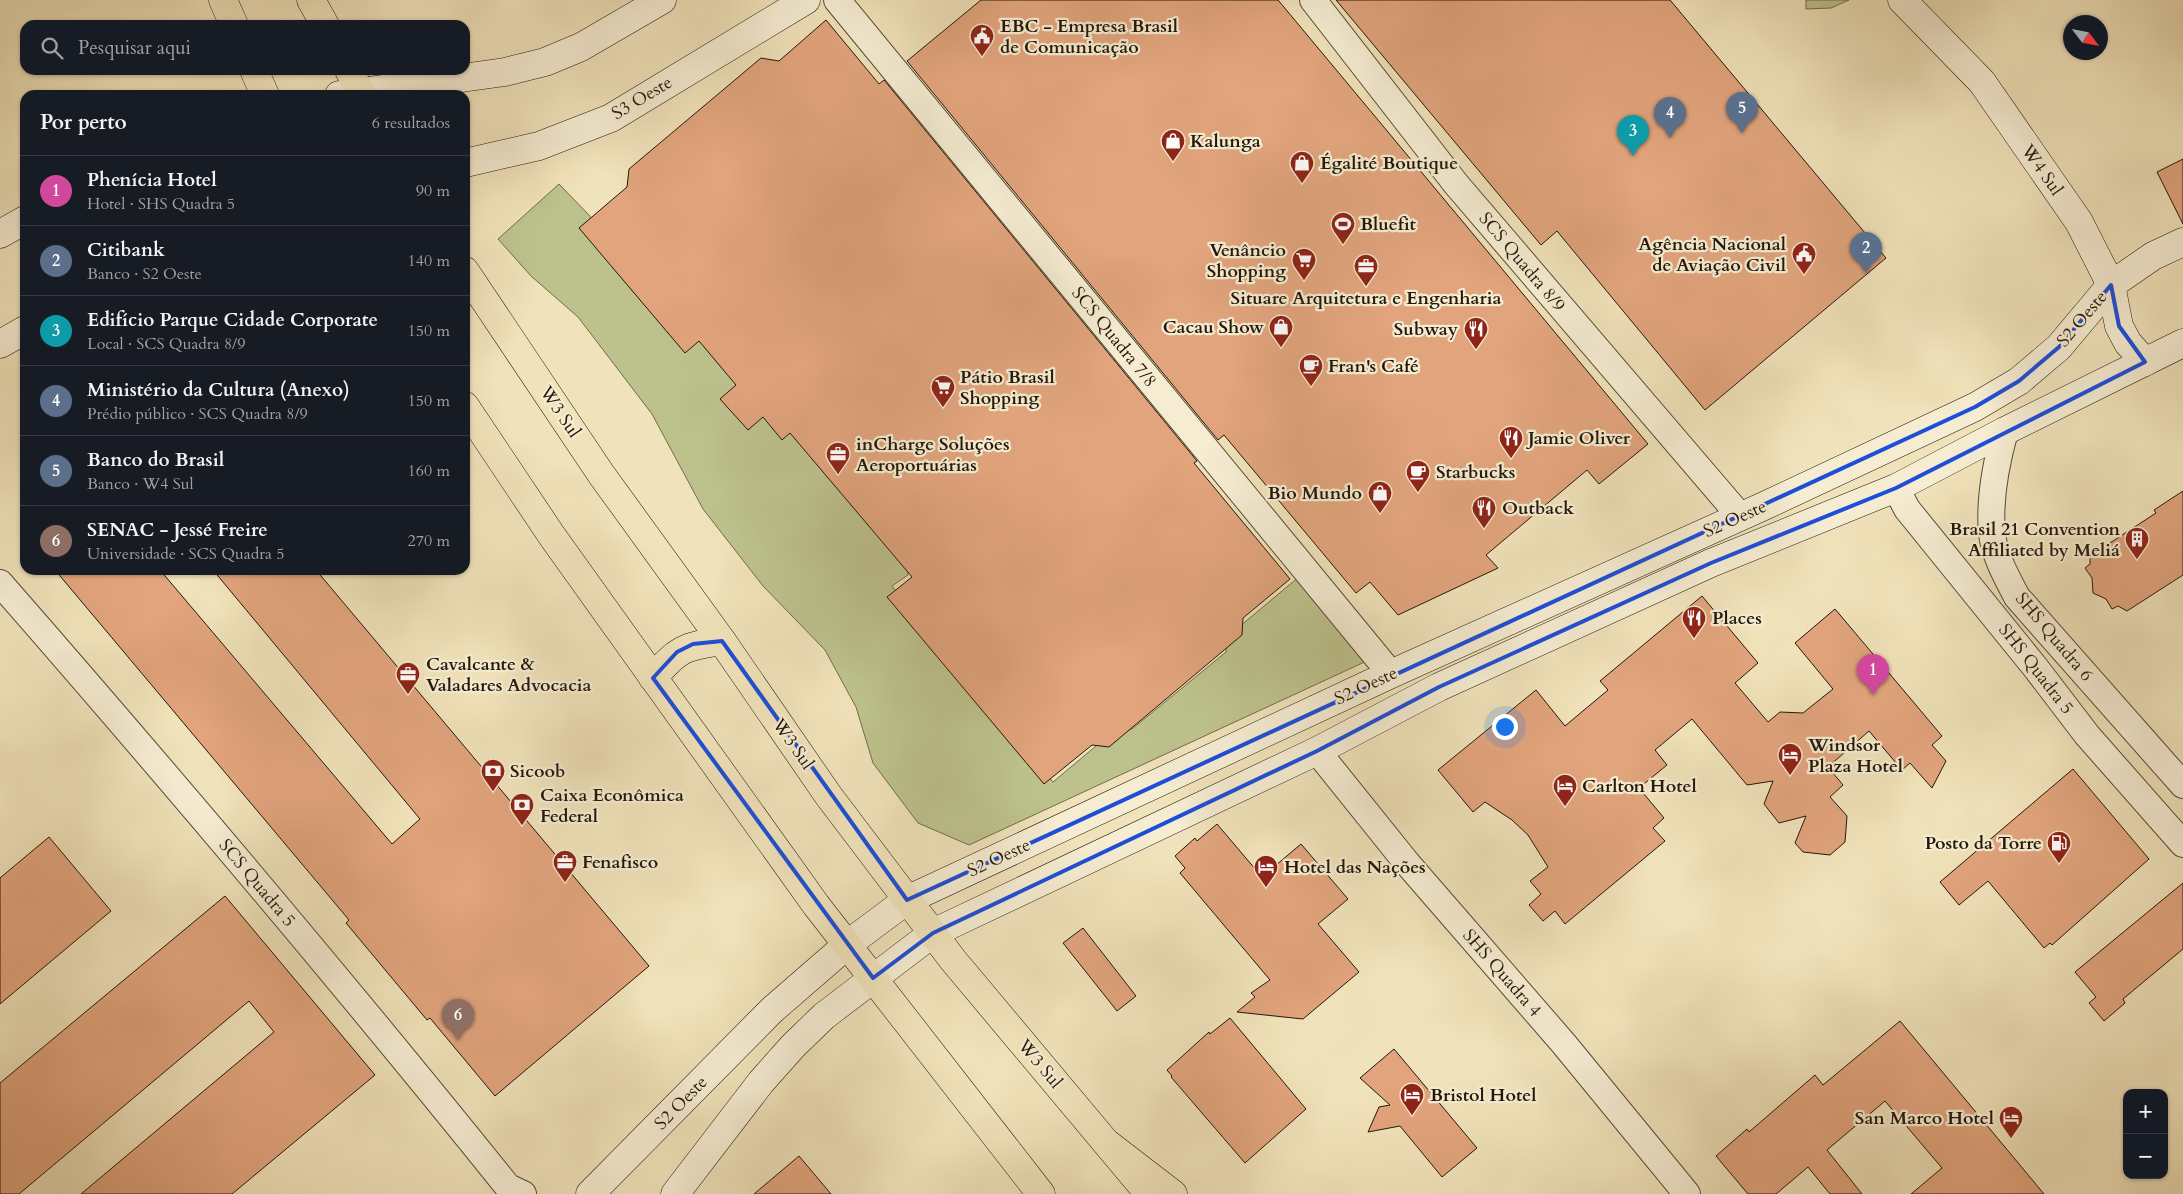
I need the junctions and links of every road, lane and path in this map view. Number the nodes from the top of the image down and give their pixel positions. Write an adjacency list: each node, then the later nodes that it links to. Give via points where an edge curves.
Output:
1 (223, 0): 8 (main road)
2 (311, 0): 9 (main road)
3 (662, 0): 11 (main road, via 581,47 545,62 505,72)
4 (806, 0): 13 (main road, S3 Oeste, via 611,118 539,146)
5 (837, 0): 30 (street, SCS Quadra 7/8)
6 (1313, 0): 27 (street, SCS Quadra 8/9, via 1456,184)
7 (1902, 0): 18 (main road, W4 Sul, via 1982,82 2079,222)
8 (232, 20)
9 (322, 20)
10 (256, 75): 12 (main road)
11 (353, 88)
12 (263, 90)
13 (470, 162)
14 (20, 223): 15 (main road)
15 (0, 234)
16 (2183, 242): 18 (main road, S2 Oeste, via 2153,256)
17 (470, 278): 29 (main road, W3 Sul, via 601,474)
18 (2110, 285): 22 (main road, W4 Sul, via 2119,326 2128,343); 24 (main road, S2 Oeste, via 2059,347 2019,381)
19 (20, 333): 21 (main road)
20 (2183, 343): 22 (main road, S2 Oeste)
21 (0, 344)
22 (2145, 362): 25 (main road, S2 Oeste)
23 (470, 413): 31 (main road)
24 (1948, 419): 26 (main road, via 1901,462 1895,476); 27 (main road, S2 Oeste)
25 (2006, 431): 26 (main road, S2 Oeste); 33 (street, SHS Quadra 6, via 1997,460 1992,534 2003,571 2017,597)
26 (1896, 488): 32 (main road, S2 Oeste, via 1711,563 1439,687); 34 (street, SHS Quadra 5, via 1907,510 2087,735)
27 (1740, 516): 30 (main road, S2 Oeste)
28 (0, 583): 40 (street, SCS Quadra 5, via 138,741)
29 (722, 641): 31 (main road, via 693,644 676,652); 35 (main road, W3 Sul, via 828,795)
30 (1391, 674): 35 (main road, S2 Oeste)
31 (653, 678): 37 (main road, via 816,905)
32 (1317, 751): 36 (main road, S2 Oeste); 46 (street, SHS Quadra 4, via 1407,863 1564,1044)
33 (2183, 785)
34 (2183, 844)
35 (907, 900): 36 (main road, W3 Sul); 37 (main road, S2 Oeste)
36 (932, 933): 38 (main road, S2 Oeste); 39 (main road, W3 Sul)
37 (848, 944): 38 (main road); 41 (main road, S2 Oeste, via 772,1010)
38 (873, 978): 42 (main road, S2 Oeste, via 824,1016 793,1046 761,1082); 43 (main road)
39 (1108, 1144): 44 (main road, W3 Sul); 45 (main road)
40 (513, 1192)
41 (590, 1194)
42 (676, 1194)
43 (1041, 1194)
44 (1149, 1194)
45 (1173, 1194)
46 (1687, 1194)

